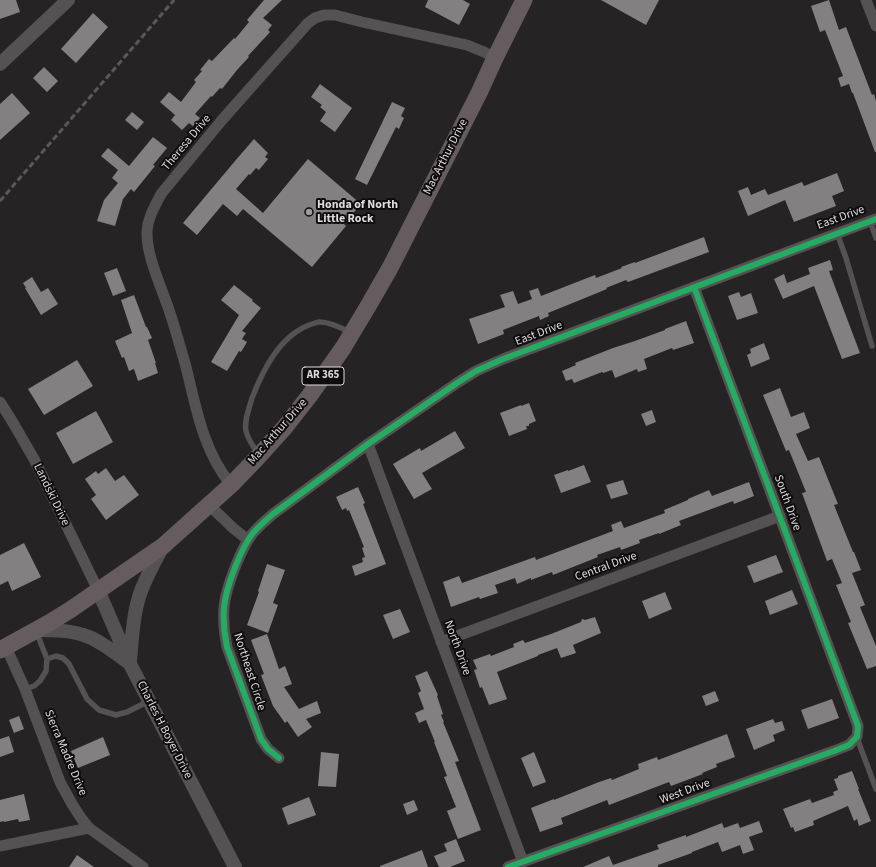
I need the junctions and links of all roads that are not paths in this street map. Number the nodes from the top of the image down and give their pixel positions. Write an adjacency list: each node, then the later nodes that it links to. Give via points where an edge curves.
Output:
1 (524, 0): 5 (main road, Mac Arthur Drive / AR 365)
2 (866, 0): 4 (street)
3 (63, 2): 6 (street)
4 (876, 26)
5 (495, 58): 11 (main road, Mac Arthur Drive / AR 365, via 390,268); 16 (street, Theresa Drive, via 467,45 335,15 324,15 308,23 161,194 148,221 148,246 185,363 206,441 217,466)
6 (0, 64)
7 (873, 220): 8 (street, East Drive); 9 (lane)
8 (837, 233): 10 (street, East Drive); 12 (lane)
9 (876, 238)
10 (694, 287): 14 (street, East Drive, via 476,371); 18 (street, South Drive)
11 (352, 333): 15 (main road, Mac Arthur Drive / AR 365, via 310,395); 15 (lane, via 319,322 300,329 272,356 258,382 246,420 246,431 251,444)
12 (872, 346)
13 (0, 402): 21 (street, Landski Drive, via 34,459)
14 (368, 444): 19 (street, East Drive, via 260,524); 23 (street, North Drive)
15 (260, 455): 16 (main road, Mac Arthur Drive / AR 365)
16 (231, 485): 17 (main road, Mac Arthur Drive / AR 365)
17 (209, 504): 19 (street); 20 (main road, Mac Arthur Drive / AR 365)
18 (780, 516): 23 (street, Central Drive); 29 (street, South Drive)
19 (248, 540): 30 (street, Northeast Circle, via 235,569 224,605 225,635 227,647 261,739)
20 (163, 546): 21 (main road, Mac Arthur Drive / AR 365); 26 (street, via 137,604)
21 (98, 590): 22 (main road, Mac Arthur Drive / AR 365); 26 (street, Charles H Boyer Drive)
22 (36, 630): 24 (main road, Mac Arthur Drive / AR 365); 25 (lane); 26 (street, via 64,631 89,637)
23 (441, 642): 34 (street, North Drive)
24 (3, 648): 27 (street, Sierra Madre Drive)
25 (47, 659): 27 (lane, via 46,671 40,681); 28 (lane, via 56,656 63,658 69,664 87,699 99,710 116,715)
26 (130, 664): 28 (street, Charles H Boyer Drive)
27 (24, 689): 32 (street, Sierra Madre Drive, via 60,782)
28 (149, 701): 36 (street, Charles H Boyer Drive)
29 (858, 732): 31 (lane); 34 (street, West Drive, via 849,745 834,751)
30 (279, 758)
31 (876, 790)
32 (89, 828): 33 (street); 35 (street, Sierra Madre Drive)
33 (0, 846)
34 (523, 862): 37 (street, West Drive)
35 (143, 867)
36 (235, 867)
37 (508, 867)

